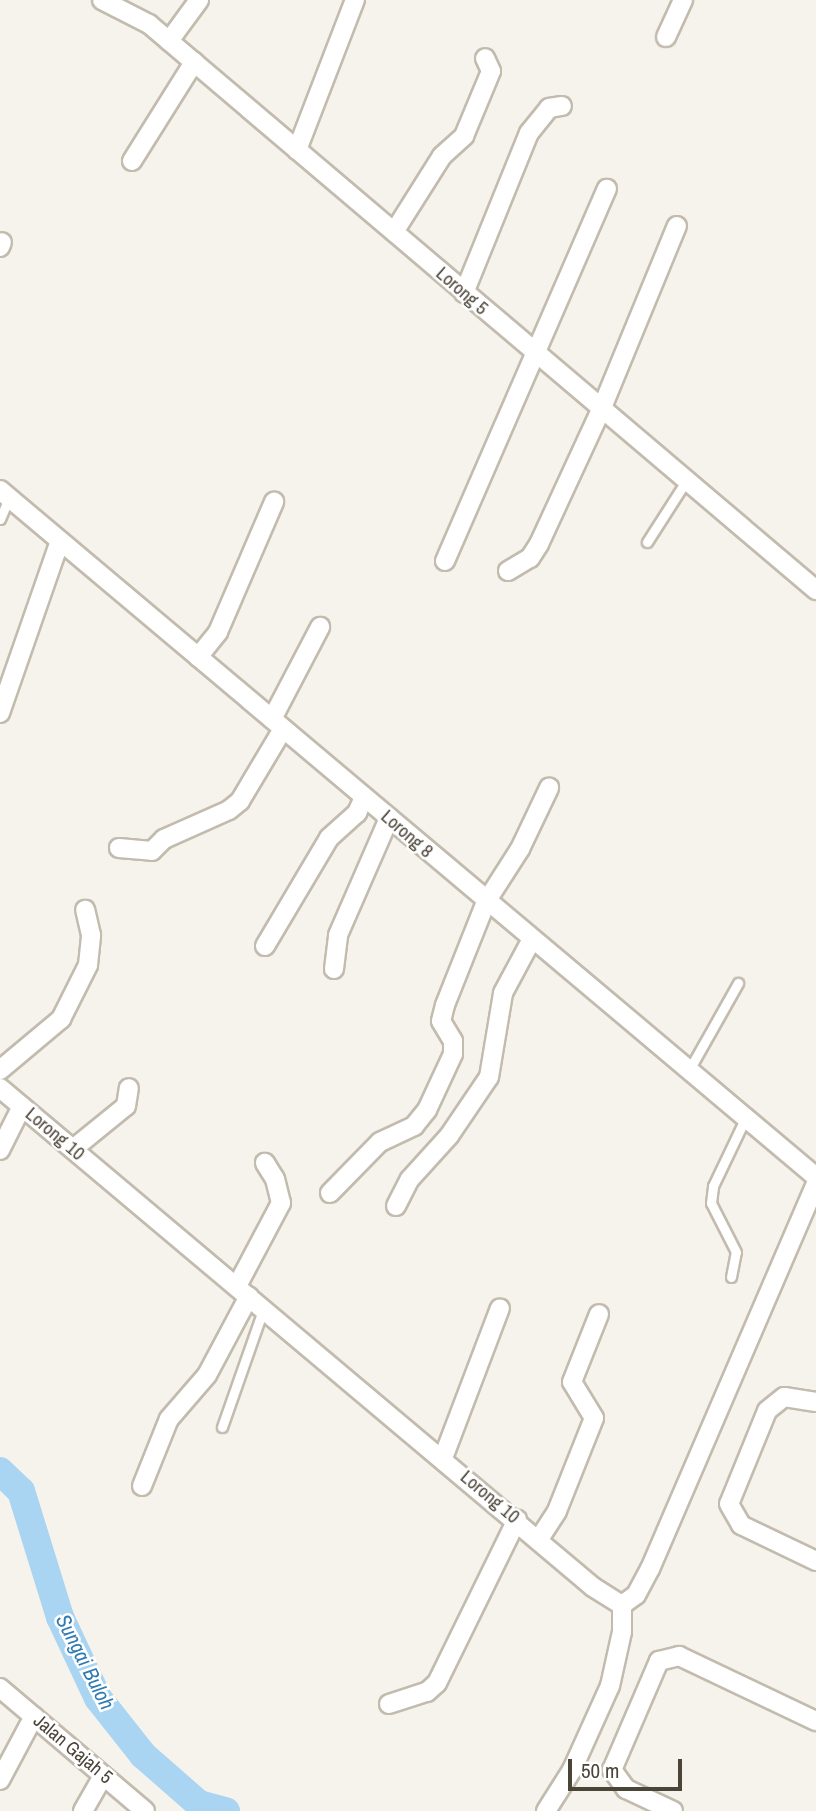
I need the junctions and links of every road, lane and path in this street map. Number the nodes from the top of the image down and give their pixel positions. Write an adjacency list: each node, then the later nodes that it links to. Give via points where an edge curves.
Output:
1 (199, 0): 6 (street)
2 (355, 0): 10 (street)
3 (683, 0): 5 (street)
4 (107, 1): 6 (street, Lorong 5)
5 (666, 37)
6 (169, 41): 8 (street, Lorong 5)
7 (485, 58): 14 (street, via 491,71 464,136 442,156)
8 (194, 62): 10 (street, Lorong 5); 11 (street)
9 (562, 106): 15 (street, via 549,108 529,133)
10 (297, 150): 14 (street, Lorong 5)
11 (132, 161)
12 (607, 189): 16 (street)
13 (677, 226): 17 (street)
14 (394, 232): 15 (street, Lorong 5)
15 (464, 293): 16 (street, Lorong 5)
16 (534, 353): 17 (street, Lorong 5); 24 (street)
17 (601, 410): 18 (street, Lorong 5); 25 (street, via 539,544 530,558)
18 (685, 481): 23 (lane); 26 (street, Lorong 5)
19 (4, 494): 21 (lane); 22 (street, Lorong 8)
20 (275, 502): 28 (street, via 218,632)
21 (0, 519)
22 (60, 541): 28 (street, Lorong 8); 29 (street)
23 (648, 542)
24 (445, 561)
25 (508, 571)
26 (816, 590)
27 (320, 627): 30 (street)
28 (198, 657): 30 (street, Lorong 8)
29 (0, 713)
30 (277, 724): 32 (street, Lorong 8); 34 (street, via 240,802 164,839 152,852)
31 (549, 788): 35 (street, via 520,849)
32 (364, 797): 33 (street, Lorong 8); 38 (street, via 357,813 329,838)
33 (389, 818): 35 (street, Lorong 8); 39 (street, via 338,935)
34 (119, 848)
35 (486, 902): 37 (street, Lorong 8); 52 (street, via 445,1005 441,1021 453,1041 453,1054 426,1111 414,1126 380,1142)
36 (85, 910): 41 (street, via 91,935 88,965 61,1019)
37 (532, 939): 42 (street, Lorong 8); 53 (street, via 503,993 489,1077 449,1136 410,1179)
38 (265, 946)
39 (334, 969)
40 (738, 983): 42 (lane)
41 (0, 1070)
42 (689, 1070): 46 (street, Lorong 8)
43 (0, 1088): 45 (street, Lorong 10)
44 (129, 1088): 47 (street, via 126,1106)
45 (22, 1106): 47 (street, Lorong 10); 48 (street)
46 (745, 1119): 50 (street, Lorong 8); 54 (lane, via 719,1167 711,1203 736,1252)
47 (73, 1149): 55 (street, Lorong 10)
48 (0, 1150)
49 (265, 1163): 55 (street, via 281,1203)
50 (816, 1177)
51 (816, 1183): 66 (street, via 650,1569 636,1595)
52 (330, 1193)
53 (396, 1206)
54 (731, 1276)
55 (243, 1291): 56 (street, Lorong 10); 62 (street, via 206,1375 169,1419)
56 (264, 1308): 60 (lane); 61 (street, Lorong 10)
57 (500, 1308): 61 (street)
58 (599, 1314): 64 (street, via 572,1382 594,1418 557,1511)
59 (816, 1402): 65 (street, via 784,1397 767,1411 729,1504 741,1525)
60 (222, 1427)
61 (443, 1458): 63 (street, Lorong 10)
62 (142, 1486)
63 (517, 1520): 64 (street, Lorong 10); 68 (street, via 437,1683 428,1692)
64 (538, 1539): 66 (street, Lorong 10)
65 (816, 1561)
66 (622, 1605): 75 (street, via 622,1632 610,1686 572,1770)
67 (0, 1688): 69 (street, Jalan Gajah 5)
68 (389, 1704)
69 (34, 1716): 71 (street, Jalan Gajah 5); 72 (street)
70 (816, 1721): 76 (street, via 679,1656 668,1658 653,1668 613,1760 617,1780)
71 (103, 1776): 73 (street); 74 (street, Jalan Gajah 5)
72 (0, 1780)
73 (83, 1811)
74 (145, 1811)
75 (546, 1811)
76 (673, 1811)

